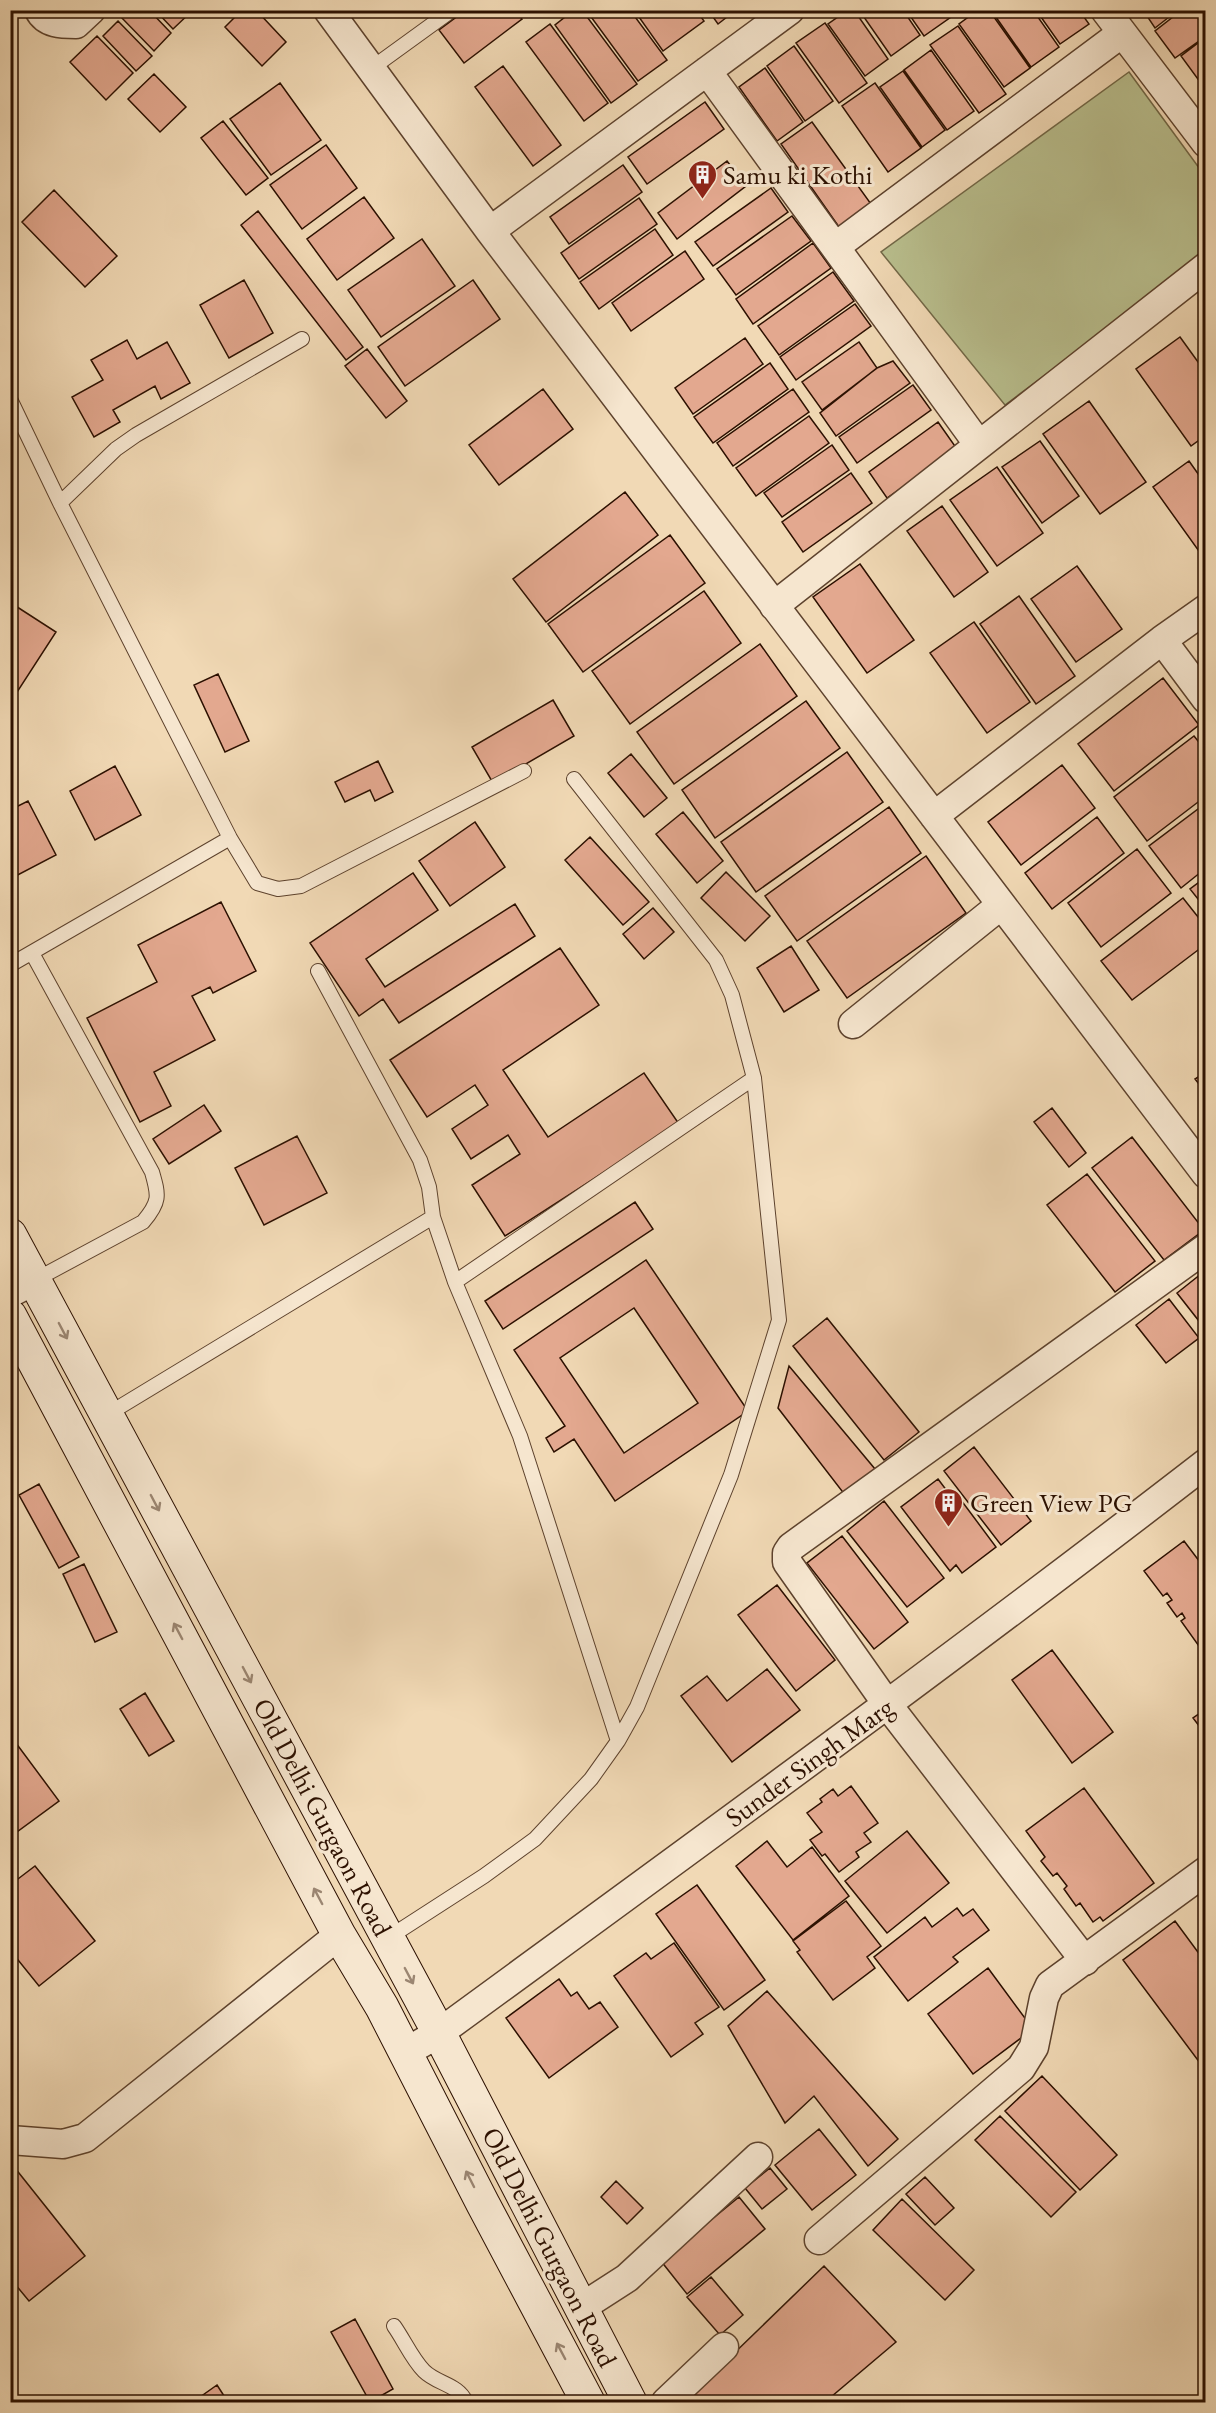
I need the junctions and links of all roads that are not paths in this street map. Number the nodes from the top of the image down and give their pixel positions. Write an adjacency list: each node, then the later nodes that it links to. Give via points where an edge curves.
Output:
1 (39, 10): 2 (street, via 58,24 76,24)
2 (91, 10)
3 (328, 10): 7 (street)
4 (452, 10): 7 (lane)
5 (790, 10): 8 (street)
6 (1113, 22): 9 (street); 11 (street)
7 (372, 68): 10 (street)
8 (707, 71): 10 (street); 11 (street)
9 (1206, 143)
10 (490, 231): 17 (street)
11 (835, 247): 15 (street)
12 (1206, 267): 15 (street)
13 (302, 339): 16 (lane, via 136,435)
14 (10, 399): 16 (lane)
15 (979, 445): 17 (street)
16 (60, 503): 24 (lane)
17 (774, 606): 23 (street)
18 (1206, 609): 19 (street)
19 (1162, 640): 20 (street); 23 (street)
20 (1206, 699)
21 (524, 771): 24 (lane, via 301,886 278,890 257,883)
22 (574, 779): 30 (lane, via 716,960 732,995)
23 (934, 816): 25 (street)
24 (230, 838): 26 (lane)
25 (1002, 905): 29 (street); 31 (street)
26 (32, 953): 27 (lane); 36 (lane, via 152,1172 159,1194 143,1222)
27 (10, 964)
28 (318, 971): 32 (lane, via 420,1160)
29 (853, 1024)
30 (754, 1078): 35 (lane); 41 (lane, via 780,1320 731,1475 637,1707)
31 (1206, 1174)
32 (433, 1217): 35 (lane); 38 (lane)
33 (10, 1235): 36 (main road, Old Delhi Gurgaon Road)
34 (1206, 1248): 40 (street, via 787,1553 787,1562)
35 (455, 1282): 41 (lane, via 519,1436)
36 (23, 1286): 38 (main road, Old Delhi Gurgaon Road, one-way to 38)
37 (10, 1316): 43 (main road, Old Delhi Gurgaon Road, one-way to 37)
38 (108, 1414): 44 (main road, Old Delhi Gurgaon Road, one-way to 44)
39 (1206, 1463): 40 (street, Sunder Singh Marg)
40 (887, 1704): 45 (street); 46 (street, Sunder Singh Marg)
41 (618, 1741): 44 (lane, via 591,1779 536,1839)
42 (1206, 1871): 45 (street)
43 (339, 1935): 47 (main road, Old Delhi Gurgaon Road); 48 (street, via 85,2138 63,2144)
44 (388, 1938): 46 (main road, Old Delhi Gurgaon Road, one-way to 46)
45 (1085, 1961): 50 (street, via 1050,1985 1034,2047 1021,2068)
46 (439, 2033): 47 (street, Sunder Singh Marg); 51 (main road, Old Delhi Gurgaon Road)
47 (406, 2052): 55 (main road, Old Delhi Gurgaon Road, one-way to 47)
48 (10, 2139)
49 (758, 2157): 51 (street, via 627,2278)
50 (819, 2240)
51 (582, 2307): 56 (main road, Old Delhi Gurgaon Road)
52 (394, 2326): 54 (lane, via 425,2372 449,2384 463,2395)
53 (724, 2347): 57 (street)
54 (466, 2403)
55 (588, 2403)
56 (630, 2403)
57 (666, 2403)

